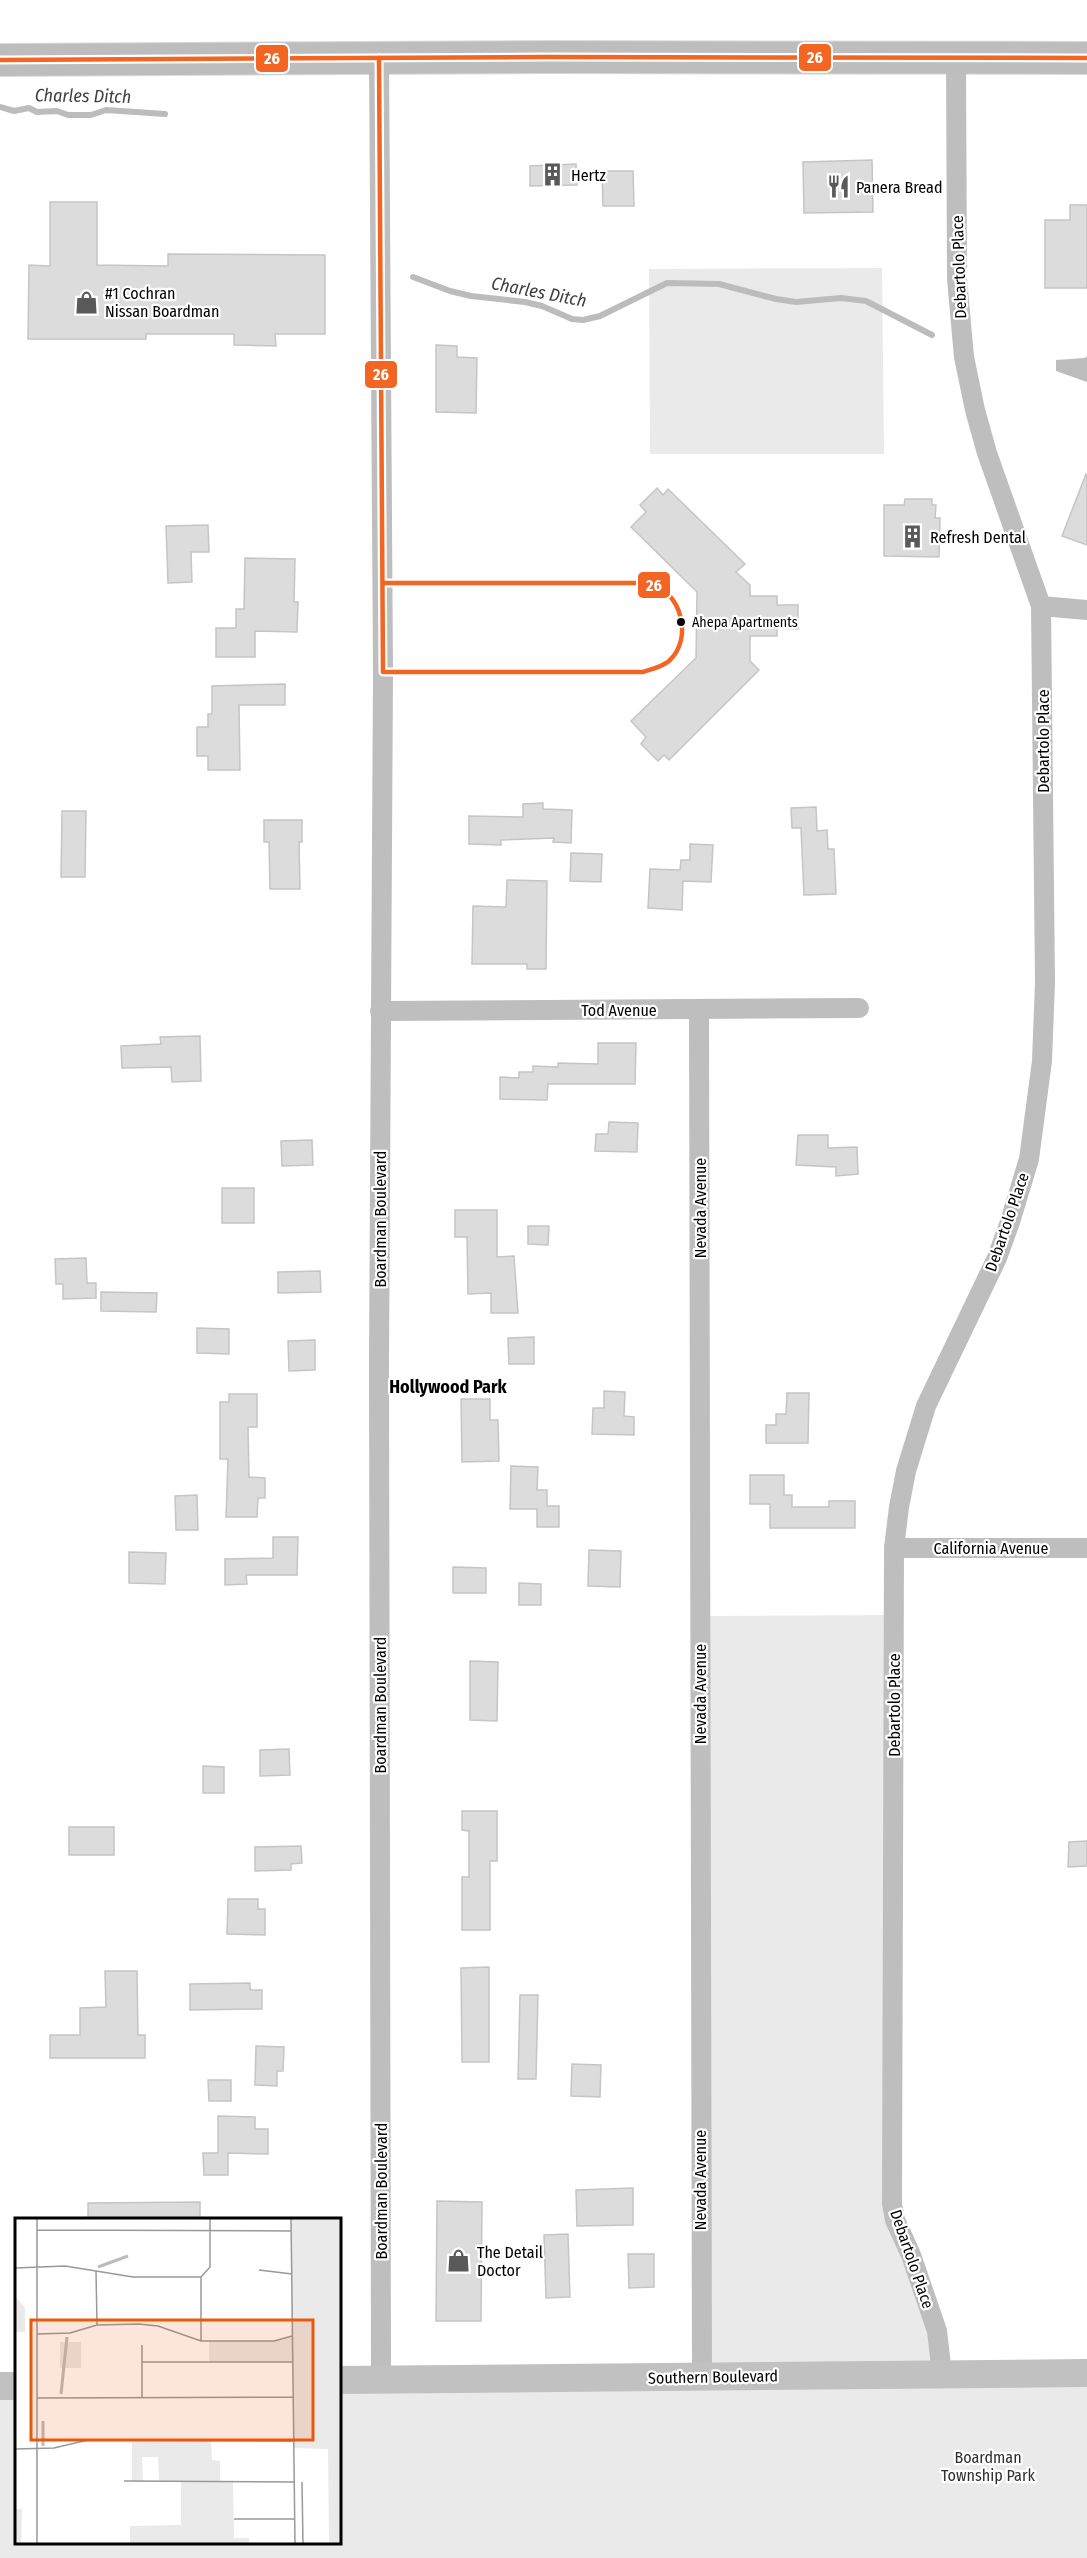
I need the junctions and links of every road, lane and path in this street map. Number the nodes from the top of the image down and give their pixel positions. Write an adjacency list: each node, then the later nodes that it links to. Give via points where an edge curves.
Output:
1 (956, 57): 2 (main road); 3 (main road); 5 (street, Debartolo Place, via 957,279 964,357 987,453)
2 (379, 58): 4 (main road); 9 (street, Boardman Boulevard, via 383,650)
3 (1087, 58)
4 (0, 60)
5 (1041, 606): 6 (street); 10 (street, Debartolo Place, via 1045,983 1041,1081 1029,1159 997,1258 926,1406 906,1471)
6 (1087, 610)
7 (859, 1008): 8 (street, Tod Avenue)
8 (699, 1010): 9 (street, Tod Avenue); 14 (street, Nevada Avenue)
9 (380, 1011): 15 (street, Boardman Boulevard)
10 (894, 1548): 11 (street, California Avenue); 13 (street, Debartolo Place, via 892,2204 937,2331)
11 (1087, 1548)
12 (1087, 2373): 13 (street, Southern Boulevard)
13 (942, 2374): 14 (street, Southern Boulevard)
14 (702, 2377): 15 (street, Southern Boulevard)
15 (381, 2379): 16 (street, Southern Boulevard)
16 (340, 2380)

